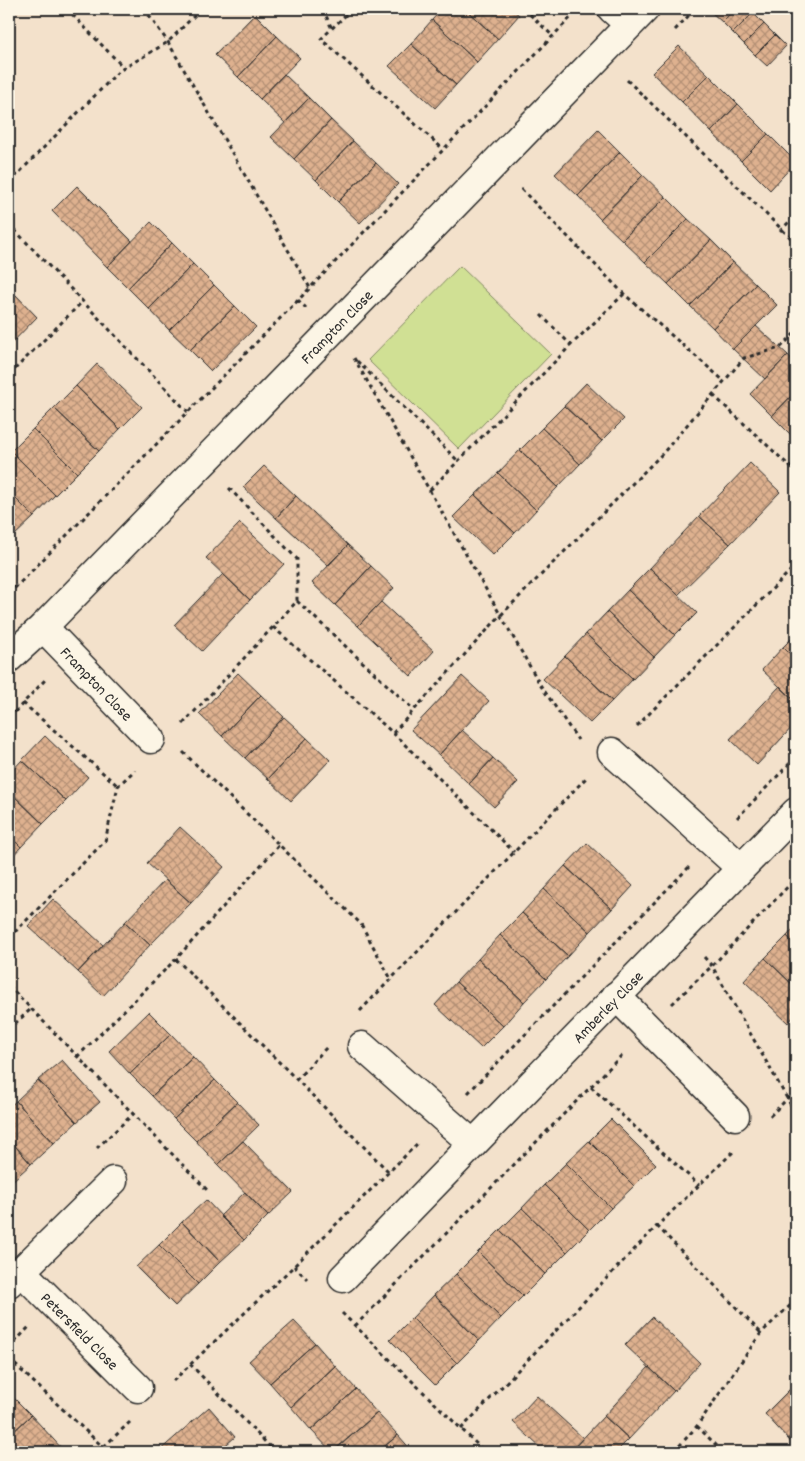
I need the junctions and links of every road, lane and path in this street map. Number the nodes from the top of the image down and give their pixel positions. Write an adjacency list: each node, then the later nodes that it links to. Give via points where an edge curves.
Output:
1 (15, 9): 10 (path)
2 (67, 9): 14 (path)
3 (144, 9): 13 (path)
4 (201, 9): 13 (path)
5 (323, 9): 11 (path)
6 (352, 9): 11 (path)
7 (524, 9): 12 (path)
8 (579, 9): 12 (path)
9 (629, 14): 28 (street, Frampton Close)
10 (9, 15)
11 (332, 29): 16 (path, via 321,39)
12 (553, 36): 16 (path)
13 (168, 42): 14 (path); 23 (path)
14 (124, 68): 17 (path)
15 (627, 80): 22 (path)
16 (443, 149): 23 (path)
17 (9, 183)
18 (521, 189): 24 (path)
19 (796, 215): 21 (path)
20 (9, 224): 25 (path)
21 (780, 231)
22 (796, 243)
23 (310, 288): 34 (path)
24 (624, 294): 29 (path); 32 (path)
25 (82, 301): 31 (path); 34 (path)
26 (541, 314): 29 (path)
27 (796, 332): 32 (path, via 780,348 744,358)
28 (329, 333): 30 (path); 43 (street, Frampton Close)
29 (572, 345): 35 (path)
30 (354, 358): 35 (path); 37 (path)
31 (9, 375)
32 (724, 382): 33 (path)
33 (713, 395): 36 (path); 41 (path, via 663,453)
34 (188, 412): 39 (path)
35 (458, 461): 37 (path)
36 (796, 472)
37 (430, 490): 41 (path)
38 (796, 564): 49 (path)
39 (9, 594)
40 (297, 601): 46 (path)
41 (500, 616): 46 (path); 49 (path, via 541,686)
42 (273, 627): 47 (path)
43 (43, 628): 44 (street, Frampton Close); 48 (street, Frampton Close)
44 (9, 658)
45 (23, 702): 50 (path)
46 (414, 710): 47 (path)
47 (393, 733): 53 (path)
48 (164, 742): 52 (path)
49 (604, 760): 53 (path); 54 (street)
50 (118, 786)
51 (796, 812): 54 (street, Amberley Close)
52 (280, 844): 57 (path); 59 (path, via 361,924)
53 (514, 852): 59 (path)
54 (741, 868): 56 (street, Amberley Close)
55 (796, 878): 58 (path)
56 (682, 929): 58 (path); 61 (street, Amberley Close)
57 (176, 959): 68 (path); 69 (path)
58 (712, 966): 64 (path); 72 (path)
59 (391, 978): 63 (path)
60 (9, 986): 62 (path)
61 (616, 996): 64 (street); 76 (street, Amberley Close)
62 (31, 1009): 65 (path); 68 (path)
63 (357, 1015)
64 (648, 1028): 70 (path); 74 (street)
65 (9, 1029)
66 (330, 1044): 69 (path)
67 (362, 1046): 76 (street)
68 (77, 1057): 81 (path)
69 (296, 1080): 78 (path)
70 (591, 1086): 80 (path); 89 (path)
71 (796, 1090): 72 (path)
72 (788, 1099): 73 (path); 75 (path)
73 (796, 1114)
74 (735, 1116)
75 (767, 1119)
76 (473, 1144): 85 (street, Amberley Close)
77 (740, 1146): 80 (path)
78 (389, 1172)
79 (113, 1181): 84 (street, Petersfield Close)
80 (699, 1185): 82 (path)
81 (209, 1192)
82 (656, 1226): 90 (path); 95 (path)
83 (294, 1266): 86 (path)
84 (15, 1277): 93 (street, Petersfield Close)
85 (343, 1278)
86 (308, 1280)
87 (796, 1300): 90 (path)
88 (335, 1306): 89 (path)
89 (355, 1326): 95 (path)
90 (761, 1332): 94 (path)
91 (9, 1359): 96 (path)
92 (190, 1364): 97 (path)
93 (138, 1388)
94 (697, 1426): 99 (path); 100 (path)
95 (461, 1429): 98 (path)
96 (103, 1447)
97 (274, 1452)
98 (484, 1452)
99 (674, 1452)
100 (724, 1452)

